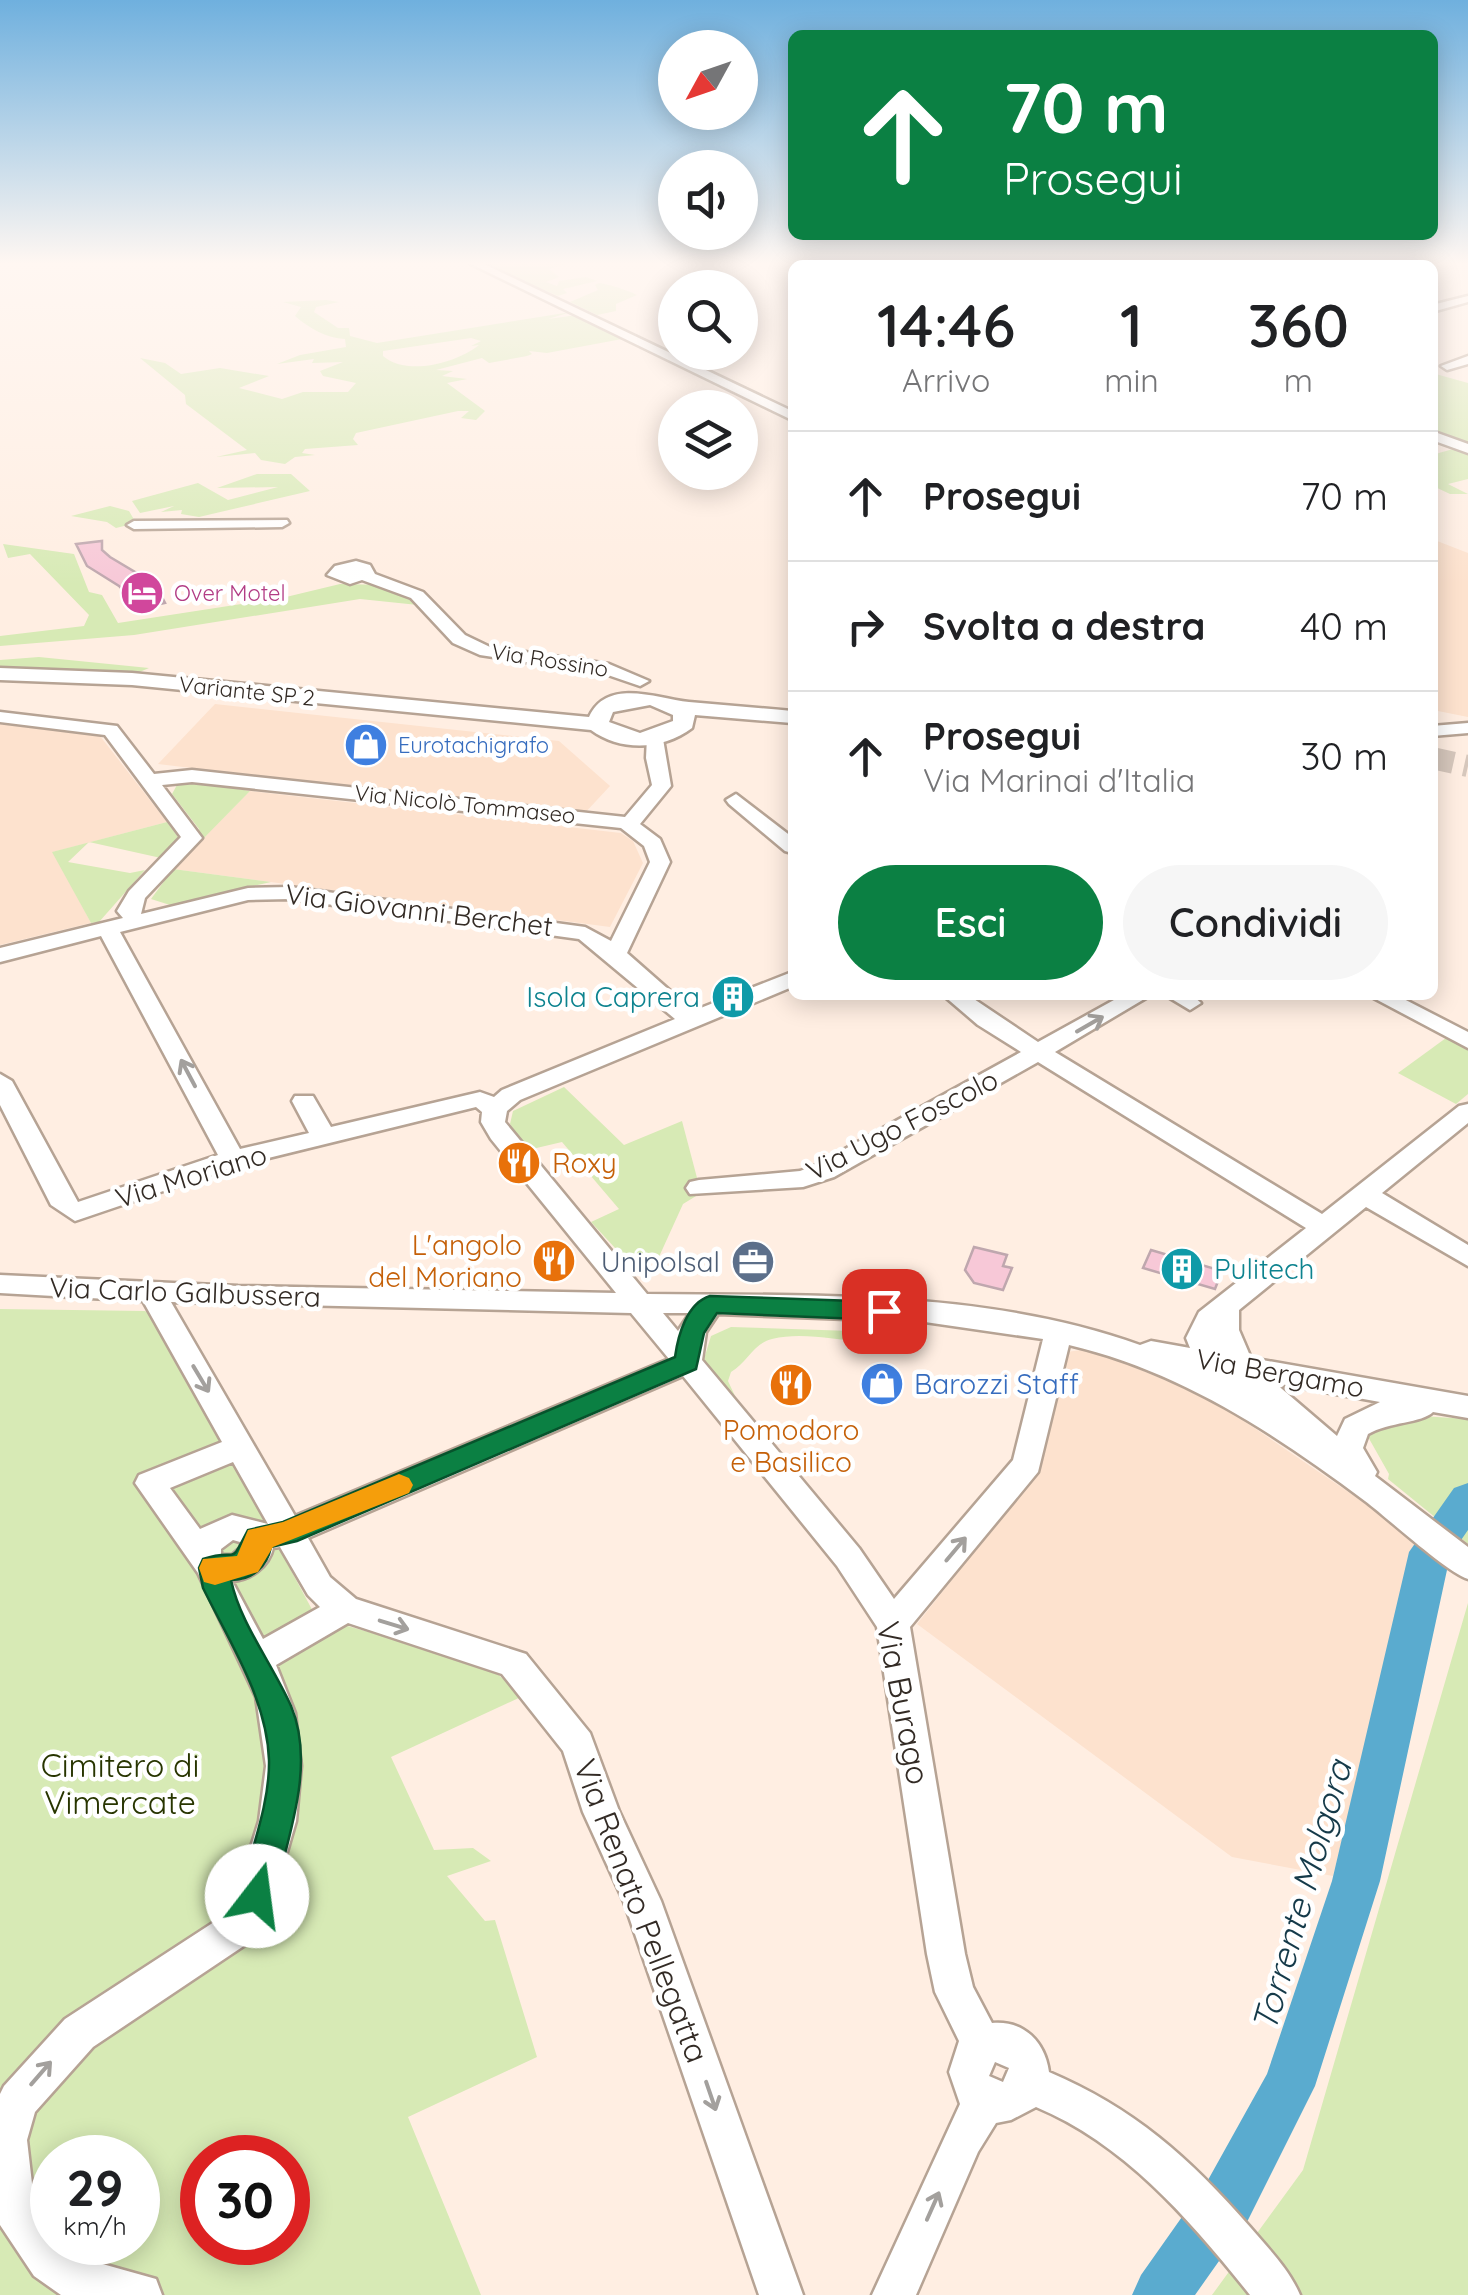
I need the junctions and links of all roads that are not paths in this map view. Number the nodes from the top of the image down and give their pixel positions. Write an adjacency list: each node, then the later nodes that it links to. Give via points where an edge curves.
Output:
1 (699, 371): 2 (street)
2 (788, 414)
3 (1438, 436): 4 (street)
4 (1468, 448)
5 (282, 523): 6 (street)
6 (134, 525)
7 (365, 576): 9 (street, Via Rossino, via 418,595 459,639 498,654 609,668)
8 (0, 674): 11 (main road, Variante SP 2, via 132,679 494,715)
9 (640, 682): 10 (street, Via Rossino); 11 (street, Via Rossino)
10 (673, 710): 11 (main road, Variante SP 2); 13 (main road, Variante SP 2); 17 (main road, Variante SP 2)
11 (605, 712): 17 (main road, Variante SP 2, via 626,738)
12 (0, 717): 18 (street, via 111,730)
13 (788, 717)
14 (1438, 721): 15 (street)
15 (1463, 729): 16 (street)
16 (1438, 731)
17 (656, 748): 20 (street, via 662,786)
18 (150, 780): 20 (street, Via Nicolò Tommaseo, via 192,776); 22 (street, via 192,838 136,895 128,911)
19 (736, 800): 21 (street)
20 (632, 820): 24 (street, via 660,862)
21 (788, 844)
22 (134, 921): 23 (street, Via Giovanni Berchet); 24 (street, Via Giovanni Berchet, via 269,891 563,927)
23 (108, 927): 25 (street, Via Giovanni Berchet); 38 (street, one-way to 23)
24 (617, 952): 30 (street, Via Giovanni Berchet, via 638,978)
25 (0, 954)
26 (788, 981): 30 (street)
27 (970, 1000): 32 (street, Via Ugo Foscolo)
28 (1131, 1000): 32 (street, Via Ugo Foscolo, one-way to 28)
29 (1389, 1000): 31 (street)
30 (695, 1020): 35 (street, via 511,1095)
31 (1468, 1041)
32 (1040, 1053): 39 (street, Via Ugo Foscolo, via 825,1171); 41 (street, Via Ugo Foscolo)
33 (0, 1080): 38 (street, Via Moriano, via 68,1210)
34 (304, 1101): 37 (street)
35 (495, 1110): 37 (street, Via Moriano, via 480,1099); 45 (street, Via Burago, via 500,1134)
36 (1468, 1111): 40 (street)
37 (325, 1139): 38 (street, Via Moriano)
38 (233, 1160)
39 (699, 1188)
40 (1364, 1194): 41 (street); 42 (street)
41 (1324, 1227): 47 (street)
42 (1468, 1256)
43 (0, 1284): 44 (street, Via Carlo Galbussera)
44 (153, 1294): 45 (street, Via Carlo Galbussera); 56 (street, Via Renato Pellegatta, one-way to 56)
45 (639, 1304): 46 (street, Via Carlo Galbussera); 52 (street, Via Burago)
46 (710, 1304): 48 (street, Via Carlo Galbussera, via 941,1315); 52 (street, via 692,1332)
47 (1217, 1314): 50 (street); 51 (street, via 1200,1338); 53 (street)
48 (1058, 1334): 49 (street, Via Carlo Galbussera); 63 (street, one-way to 48, via 1028,1464)
49 (1092, 1340): 50 (street, Via Bergamo); 55 (street, Via Carlo Galbussera, via 1213,1389)
50 (1149, 1350): 51 (street, Via Bergamo)
51 (1210, 1361): 53 (street, Via Bergamo); 55 (street, Via Carlo Galbussera, via 1229,1384)
52 (687, 1362): 59 (street); 63 (street, Via Burago, via 848,1557)
53 (1242, 1368): 54 (street, Via Bergamo); 57 (street, Via Carlo Galbussera)
54 (1468, 1408): 57 (street, via 1366,1418 1347,1443)
55 (1305, 1440): 58 (street, Via Carlo Galbussera)
56 (240, 1446): 59 (street, Via Renato Pellegatta); 60 (street, via 150,1482)
57 (1362, 1472): 58 (street, Via Carlo Galbussera)
58 (1422, 1527): 61 (street, Via Carlo Galbussera)
59 (272, 1535): 60 (street, via 247,1564 230,1570); 62 (street, Via Renato Pellegatta)
60 (209, 1560): 64 (street)
61 (1468, 1566)
62 (346, 1609): 64 (street); 69 (street, Via Renato Pellegatta, one-way to 69, via 514,1664 578,1744 642,1900)
63 (892, 1624): 65 (street, Via Burago, via 946,1954 955,1992)
64 (255, 1660): 68 (street, one-way to 64, via 70,2277 49,2261 14,2208 6,2140 18,2100 78,2032 244,1924 257,1896 285,1760 277,1711)
65 (982, 2044): 66 (street, via 1000,2041 1017,2048 1028,2065); 67 (street, via 969,2071)
66 (1029, 2084): 67 (street, via 1012,2100); 71 (street, via 1090,2110 1235,2242)
67 (988, 2098): 70 (street, one-way to 67, via 963,2137)
68 (140, 2295)
69 (781, 2295)
70 (894, 2295)
71 (1278, 2295)

